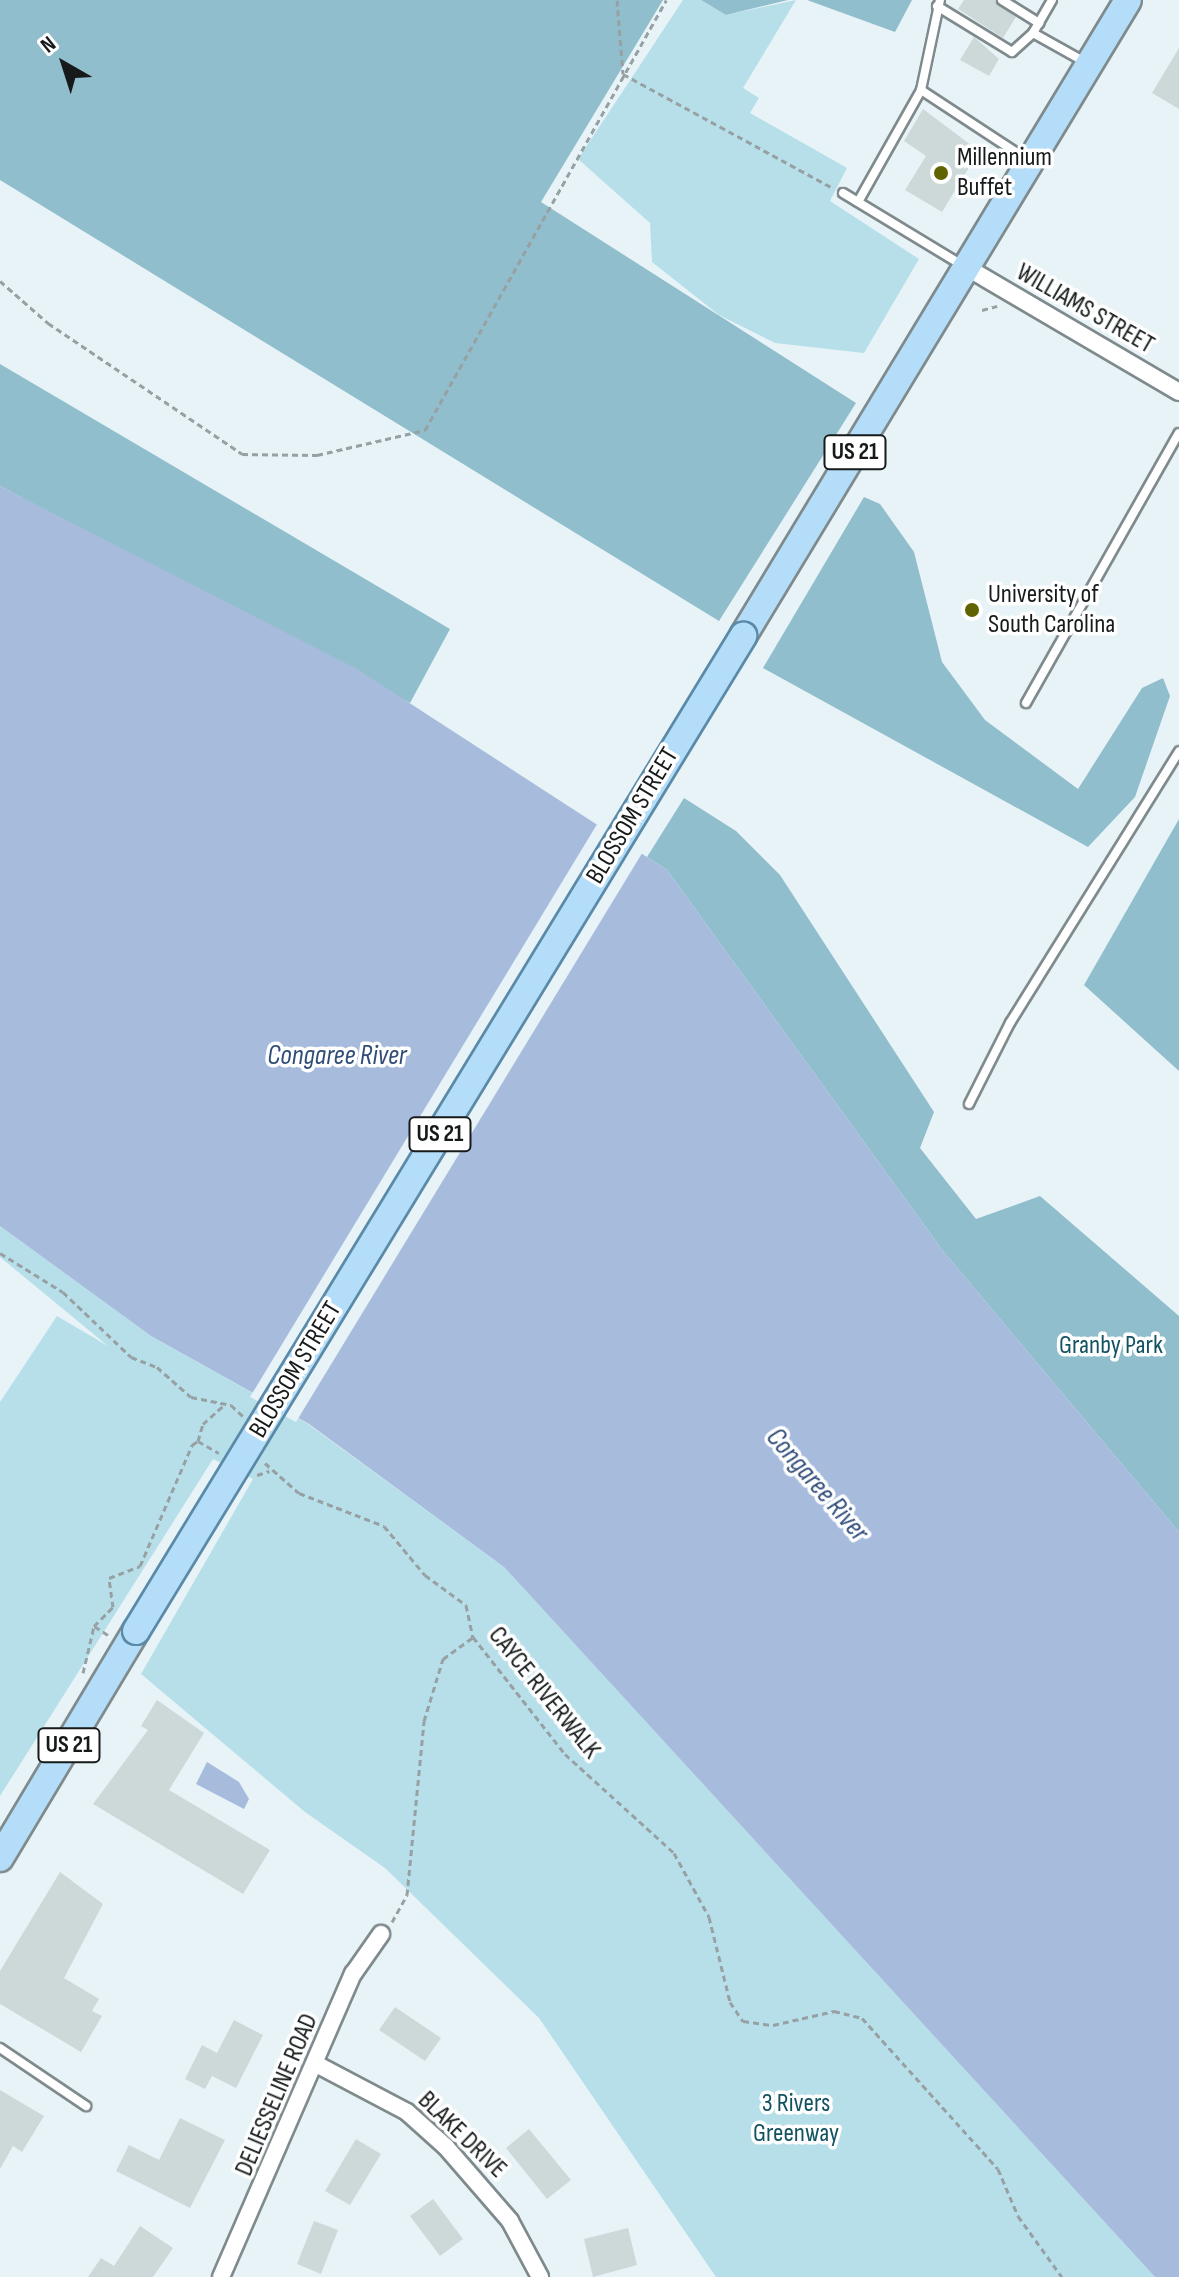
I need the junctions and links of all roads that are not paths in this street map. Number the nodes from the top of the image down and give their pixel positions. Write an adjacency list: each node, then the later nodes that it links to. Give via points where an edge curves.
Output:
1 (1002, 0): 5 (lane)
2 (1052, 0): 5 (lane)
3 (1128, 0): 7 (main road, BLOSSOM STREET / US 21)
4 (938, 3): 6 (lane, via 1012,52); 8 (lane)
5 (1039, 23): 6 (lane)
6 (1033, 33): 7 (lane)
7 (1089, 64): 9 (main road, BLOSSOM STREET / US 21)
8 (921, 90): 9 (lane); 11 (lane)
9 (1030, 162): 12 (main road, BLOSSOM STREET / US 21)
10 (843, 193): 11 (lane)
11 (858, 202): 12 (lane)
12 (966, 267): 13 (street, WILLIAMS STREET); 18 (main road, BLOSSOM STREET / US 21, bridge)
13 (1179, 392)
14 (1179, 433): 15 (lane)
15 (1026, 703)
16 (1179, 751): 17 (lane, via 1010,1023)
17 (969, 1104)
18 (0, 1858)
19 (381, 1934): 21 (street, DELIESSELINE ROAD, via 353,1974)
20 (0, 2048): 22 (lane)
21 (316, 2064): 23 (street, DELIESSELINE ROAD); 24 (street, BLAKE DRIVE, via 397,2105 446,2147 510,2221)
22 (86, 2106)
23 (221, 2277)
24 (540, 2277)

